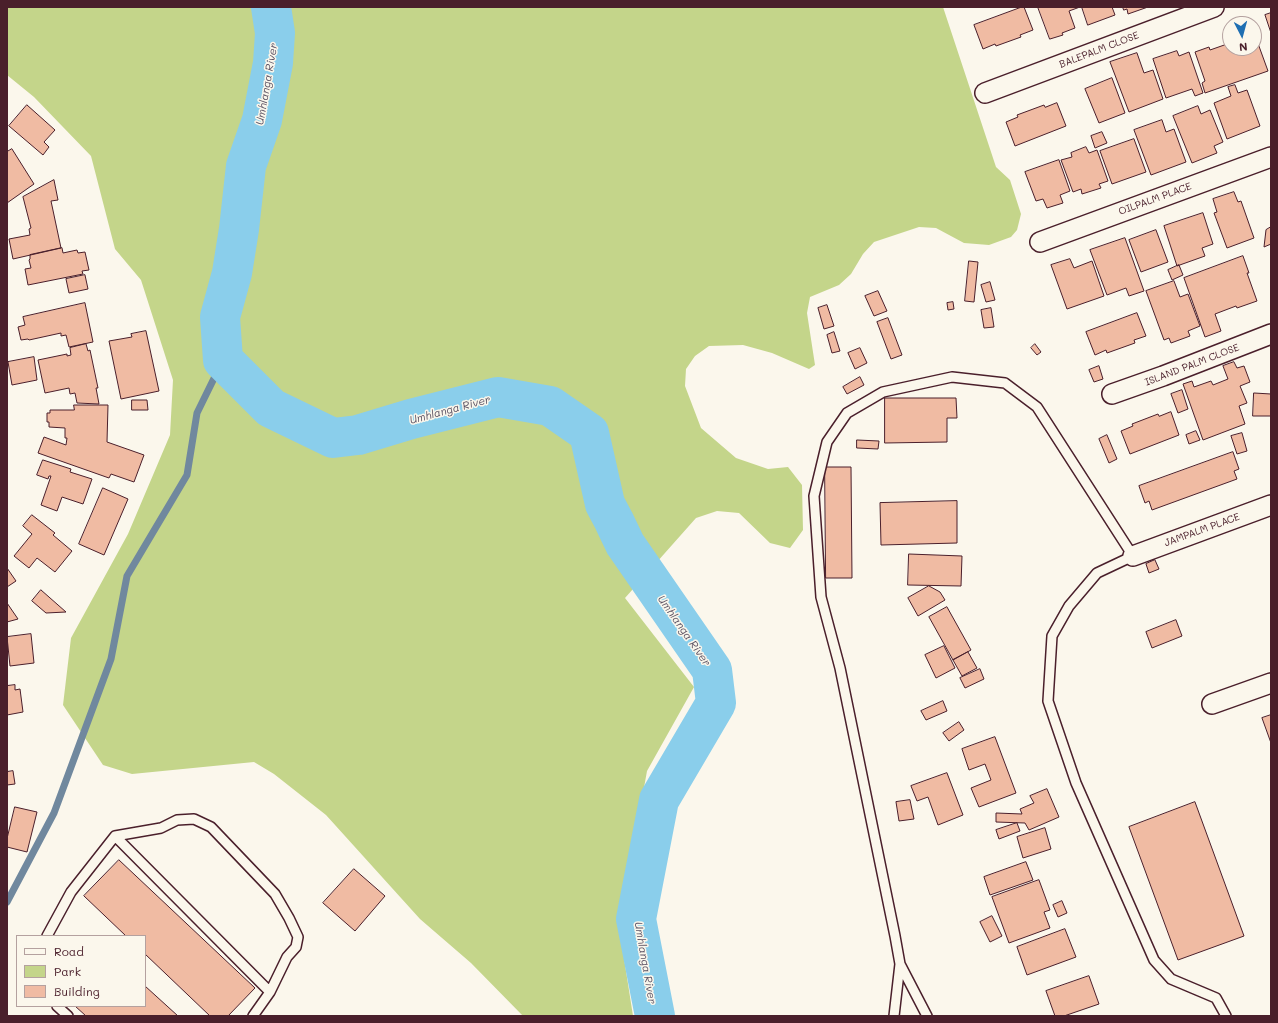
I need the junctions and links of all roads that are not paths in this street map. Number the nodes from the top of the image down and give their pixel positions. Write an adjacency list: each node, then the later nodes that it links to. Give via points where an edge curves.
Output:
1 (1214, 7): 2 (street, BALEPALM CLOSE)
2 (985, 93)
3 (1271, 157): 4 (street, OILPALM PLACE)
4 (1040, 242)
5 (1271, 334): 6 (street, ISLAND PALM CLOSE)
6 (1112, 394)
7 (1271, 505): 8 (street, JAMPALM PLACE)
8 (1133, 556): 13 (lane, via 1037,406 1005,383 952,378 883,392 847,414 827,442 814,496 821,597 840,668); 20 (lane, via 1097,573 1069,606 1052,636 1048,701 1076,783 1154,960 1171,978 1216,998)
9 (1271, 683): 10 (street)
10 (1212, 704)
11 (115, 836): 12 (lane, via 71,892); 14 (lane); 14 (lane, via 161,828 177,820 194,819 216,832 275,894 298,937 296,947 287,958)
12 (48, 935)
13 (900, 964): 18 (lane); 19 (lane)
14 (270, 992): 17 (lane)
15 (58, 1007): 16 (lane)
16 (68, 1016)
17 (253, 1016)
18 (894, 1016)
19 (927, 1016)
20 (1226, 1016)

